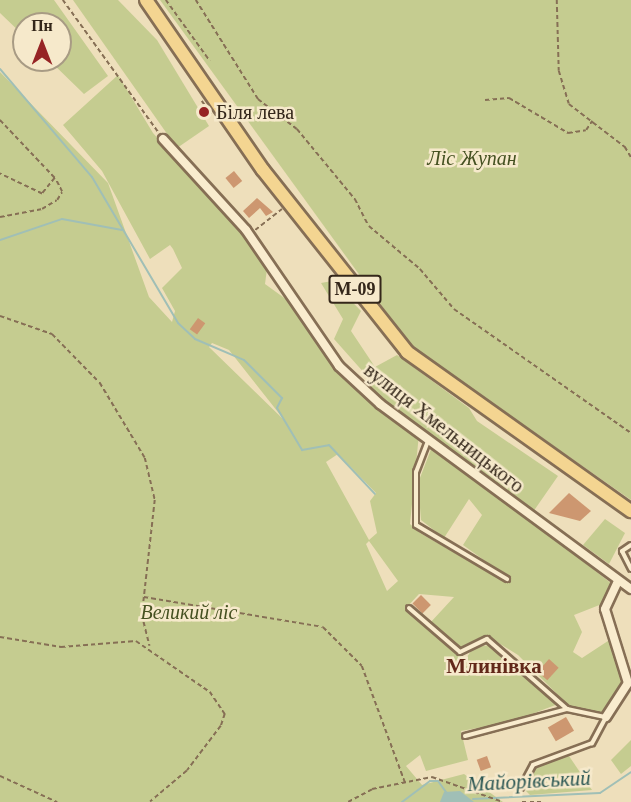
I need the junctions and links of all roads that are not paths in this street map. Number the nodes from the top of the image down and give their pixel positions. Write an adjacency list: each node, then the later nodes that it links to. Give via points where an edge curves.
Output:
1 (146, 0): 4 (main road, М-09, via 263,170 407,352)
2 (163, 139): 3 (street, вулиця Хмельницького, via 250,234 339,366 380,404)
3 (430, 438): 7 (lane, via 417,472 416,525); 8 (street, вулиця Хмельницького)
4 (631, 511)
5 (631, 545): 6 (lane, via 622,551)
6 (631, 569)
7 (507, 579)
8 (618, 580): 9 (street, вулиця Хмельницького); 12 (street, via 605,609 629,674 620,702)
9 (631, 589)
10 (409, 608): 11 (lane, via 460,652 487,639)
11 (567, 709): 12 (lane); 13 (lane)
12 (606, 717): 14 (lane, via 592,743 533,765)
13 (465, 736)
14 (521, 788)

